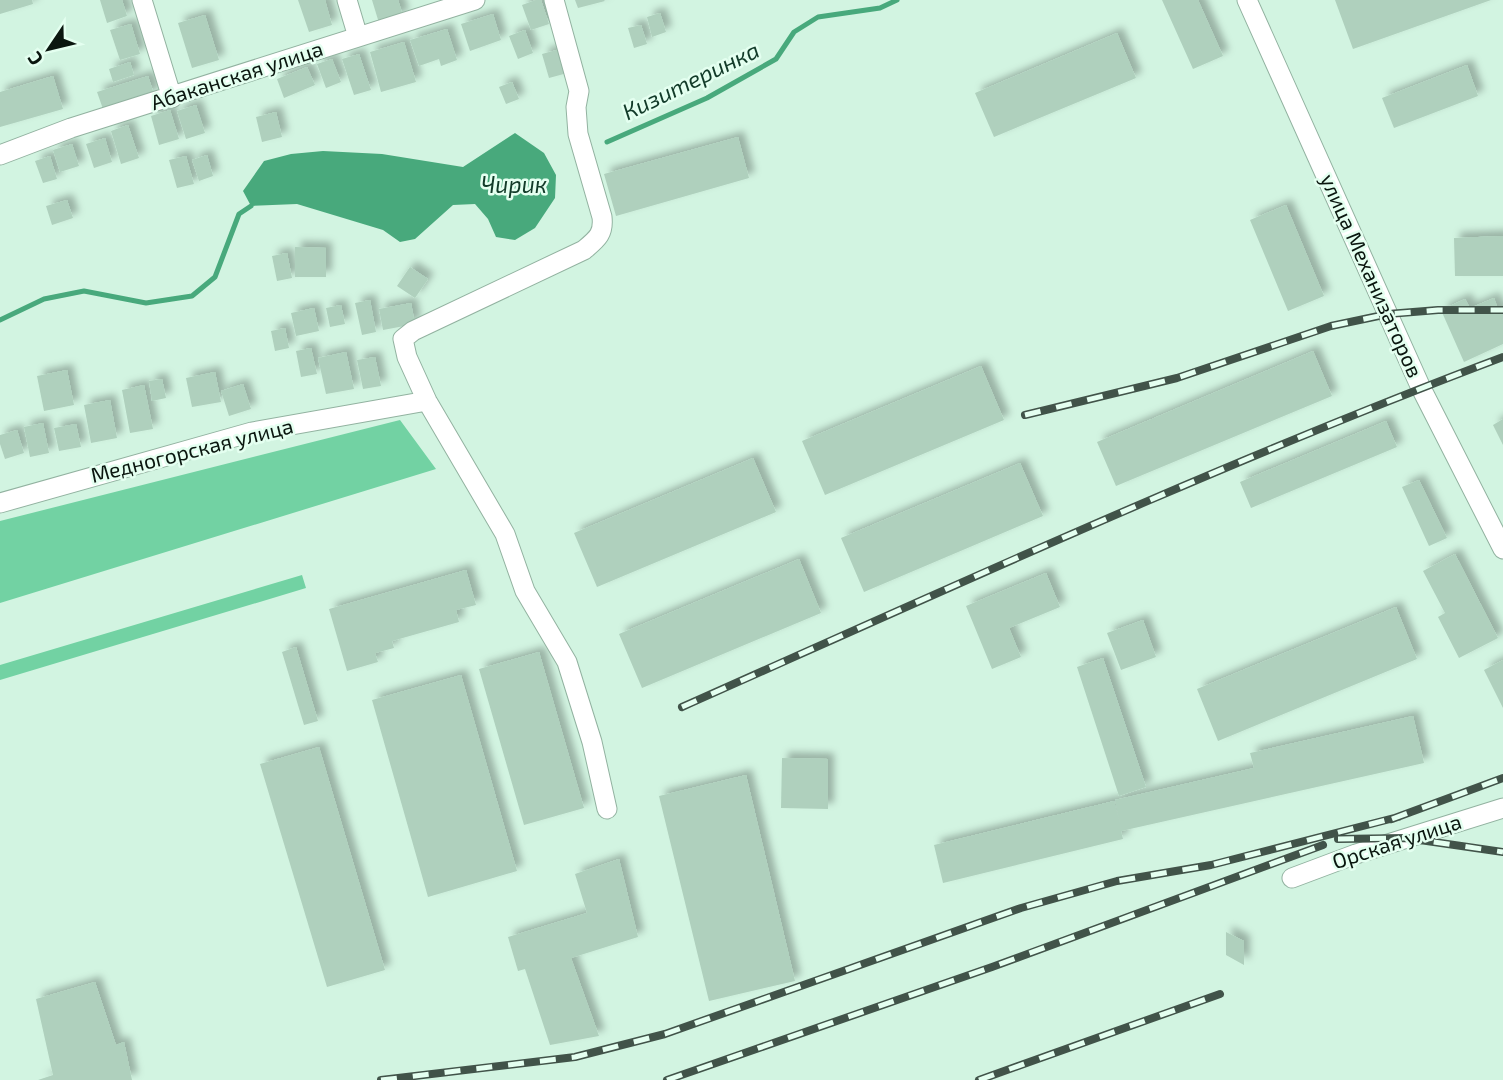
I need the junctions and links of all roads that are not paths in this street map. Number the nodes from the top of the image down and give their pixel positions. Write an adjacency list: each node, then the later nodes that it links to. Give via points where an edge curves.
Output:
1 (142, 0): 7 (street)
2 (347, 0): 6 (street)
3 (475, 0): 6 (street, Абаканская улица)
4 (554, 0): 9 (street, via 579,91 578,134 603,227 600,237 584,250 404,339)
5 (1247, 0): 11 (street, улица Механизаторов, via 1421,388)
6 (358, 37): 7 (street, Абаканская улица)
7 (172, 98): 8 (street, Абаканская улица)
8 (0, 155)
9 (427, 401): 10 (street, Медногорская улица, via 252,432); 13 (street, via 505,534 525,591 568,662)
10 (0, 503)
11 (1503, 549)
12 (1503, 808): 14 (street, Орская улица)
13 (607, 809)
14 (1292, 878)

